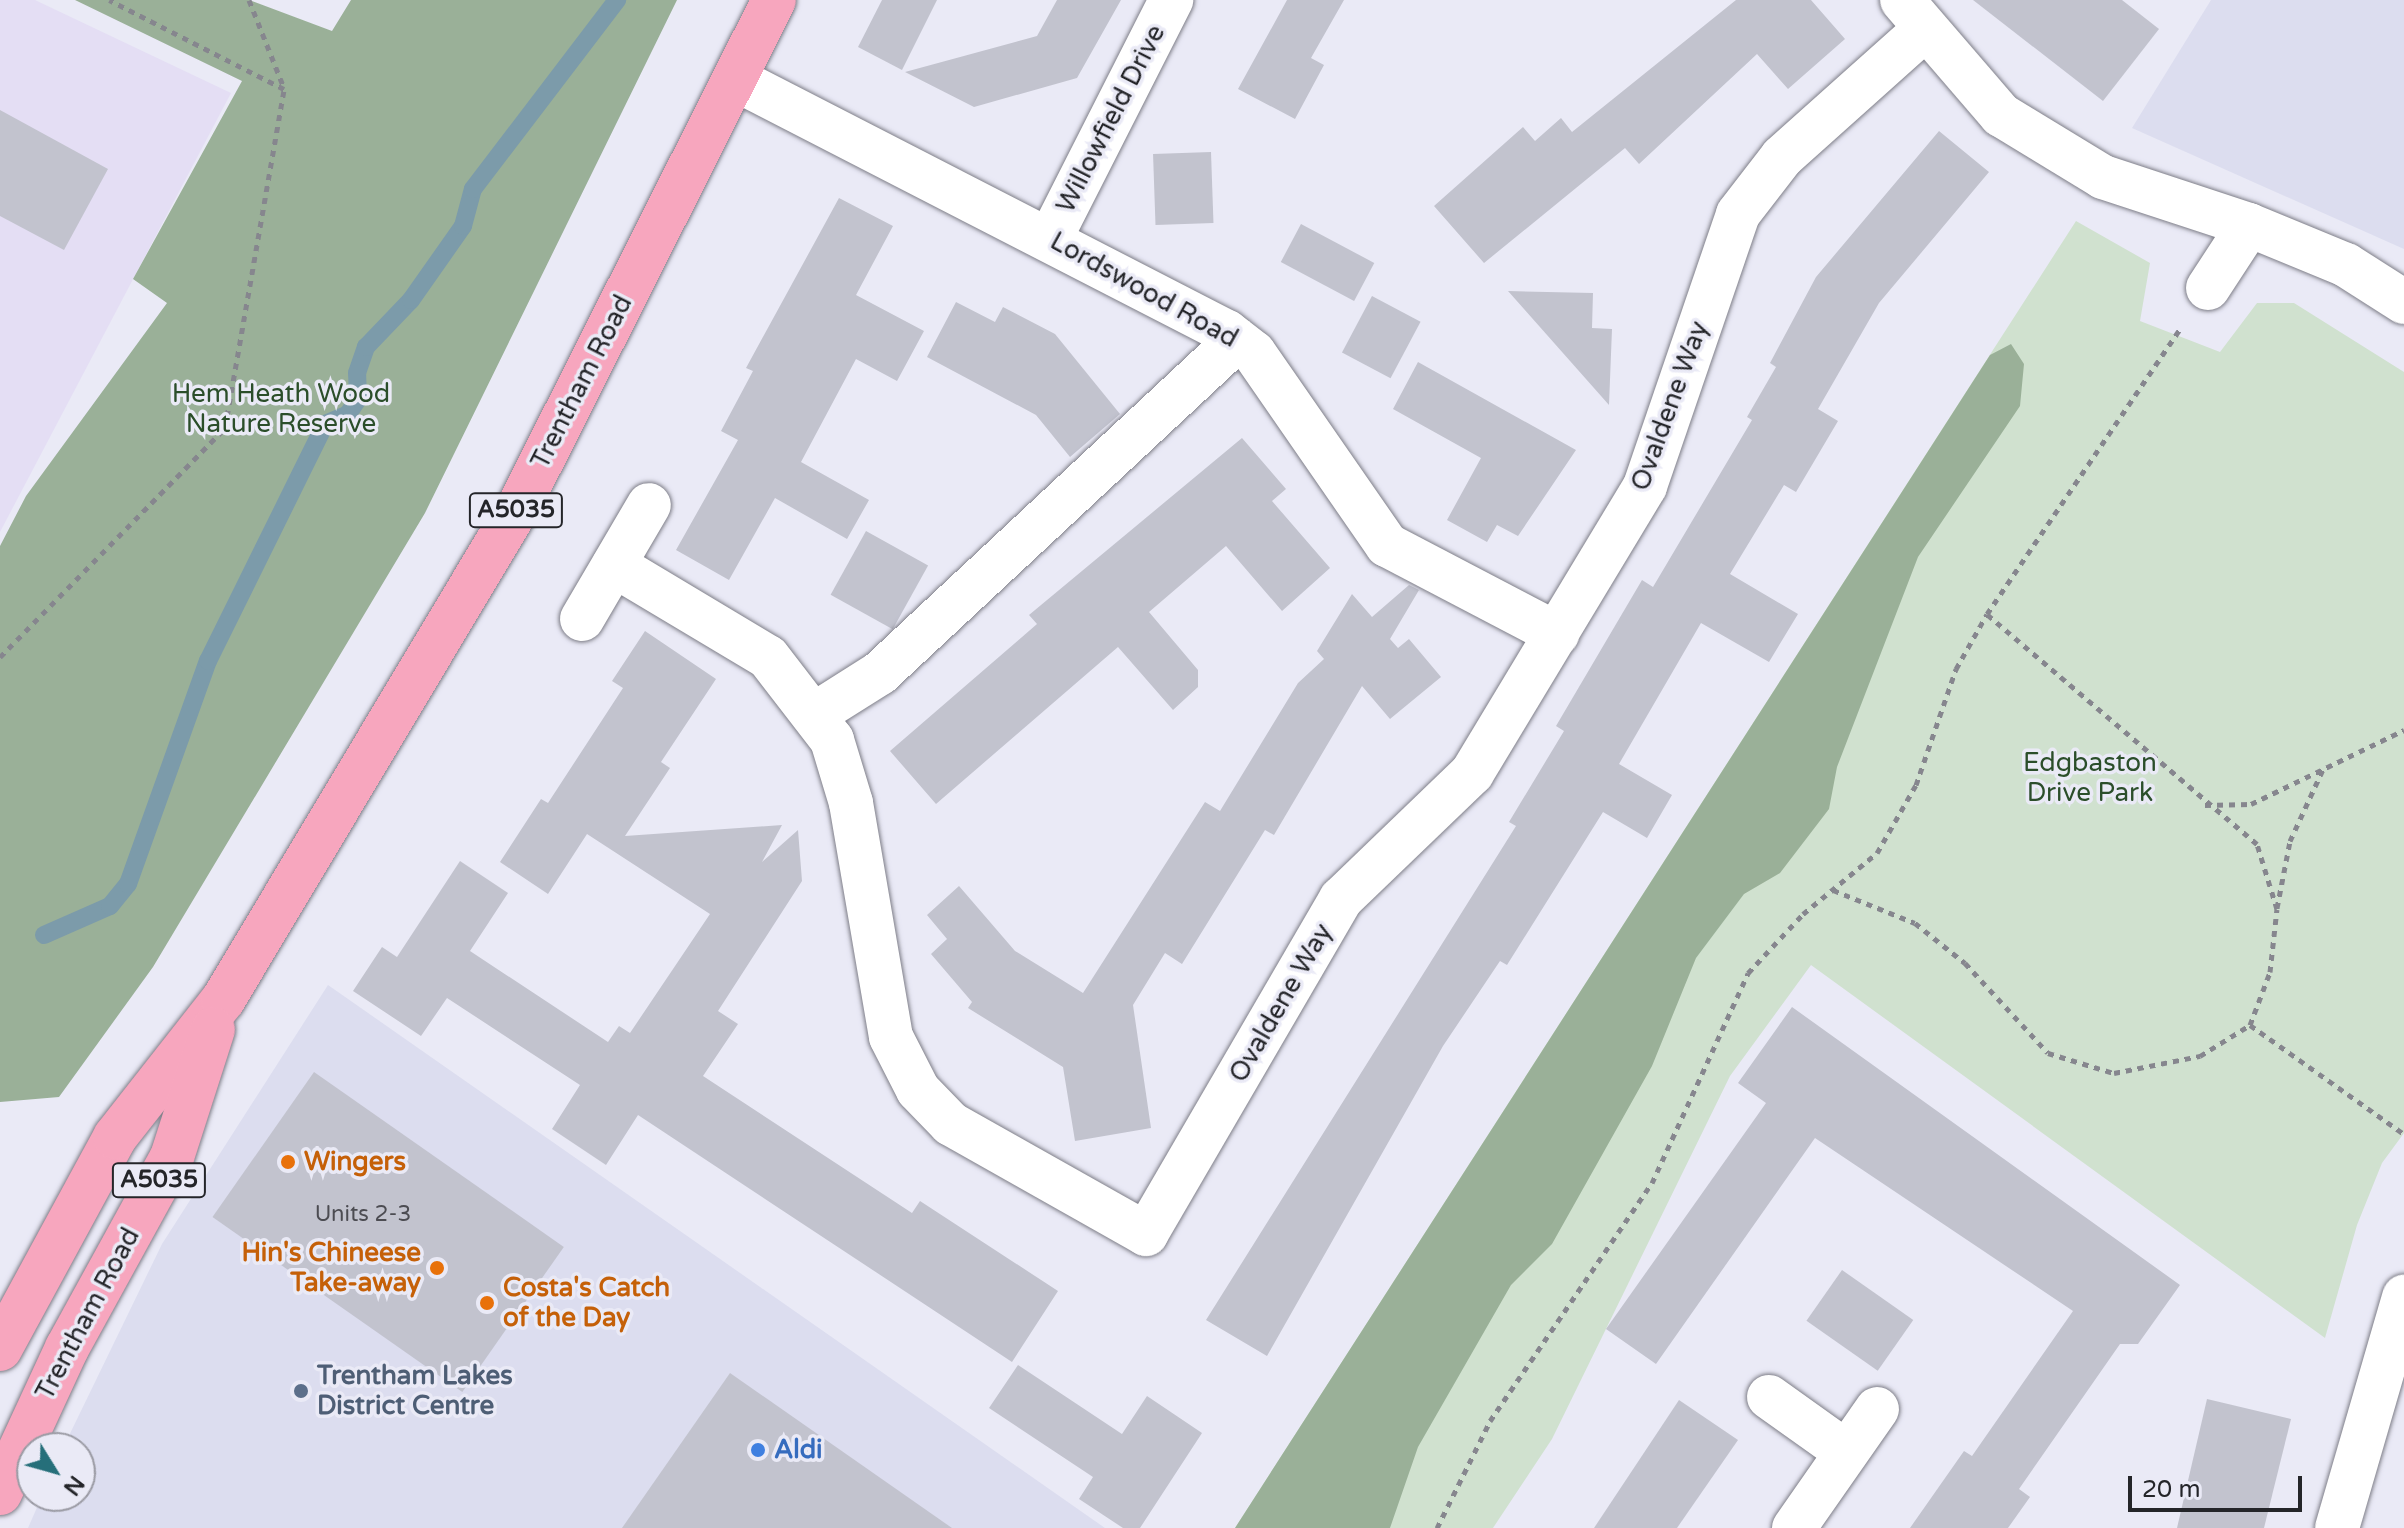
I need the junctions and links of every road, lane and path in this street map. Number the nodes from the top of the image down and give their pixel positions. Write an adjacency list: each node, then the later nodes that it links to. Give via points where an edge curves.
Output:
1 (109, 0): 7 (path)
2 (249, 0): 7 (path)
3 (774, 0): 6 (main road, Trentham Road / A5035)
4 (1171, 0): 9 (street, Willowfield Drive)
5 (1913, 15): 8 (street, via 2001,115 2122,183); 17 (street, Ovaldene Way, via 1782,157 1738,214 1645,486)
6 (737, 80): 9 (street, Lordswood Road); 25 (main road, Trentham Road / A5035, via 520,504)
7 (284, 89): 18 (path, via 225,428)
8 (2249, 225): 10 (street); 11 (street, via 2346,265)
9 (1051, 237): 12 (street, Lordswood Road)
10 (2208, 288): 15 (path)
11 (2404, 302)
12 (1237, 340): 17 (street, Lordswood Road, via 1387,545); 19 (street, via 880,673)
13 (649, 505): 14 (street)
14 (614, 565): 16 (street); 19 (street, Ovaldene Way, via 768,657)
15 (1987, 614): 22 (path); 23 (path, via 1956,669 1916,785 1877,853)
16 (582, 619)
17 (1557, 634): 19 (street, Ovaldene Way, via 1472,773 1341,899 1146,1234 951,1124 918,1090 891,1037 851,803 832,740)
18 (0, 657)
19 (815, 714)
20 (2404, 730): 21 (path)
21 (2324, 766): 22 (path, via 2251,804); 24 (path, via 2290,841)
22 (2204, 805): 24 (path, via 2257,844)
23 (1833, 890): 26 (path, via 1915,923 1965,963 2048,1053 2114,1073 2200,1056); 34 (path, via 1748,973 1652,1183 1490,1421)
24 (2277, 909): 26 (path, via 2270,972)
25 (223, 1000): 29 (main road, Trentham Road / A5035, via 115,1137); 33 (main road, Trentham Road / A5035, via 172,1157 67,1348)
26 (2250, 1025): 27 (path)
27 (2404, 1134)
28 (2404, 1297): 36 (street)
29 (5, 1325)
30 (1769, 1397): 32 (street)
31 (1877, 1409): 32 (street)
32 (1846, 1452): 35 (street)
33 (0, 1493)
34 (1437, 1528)
35 (1794, 1528)
36 (2337, 1528)

